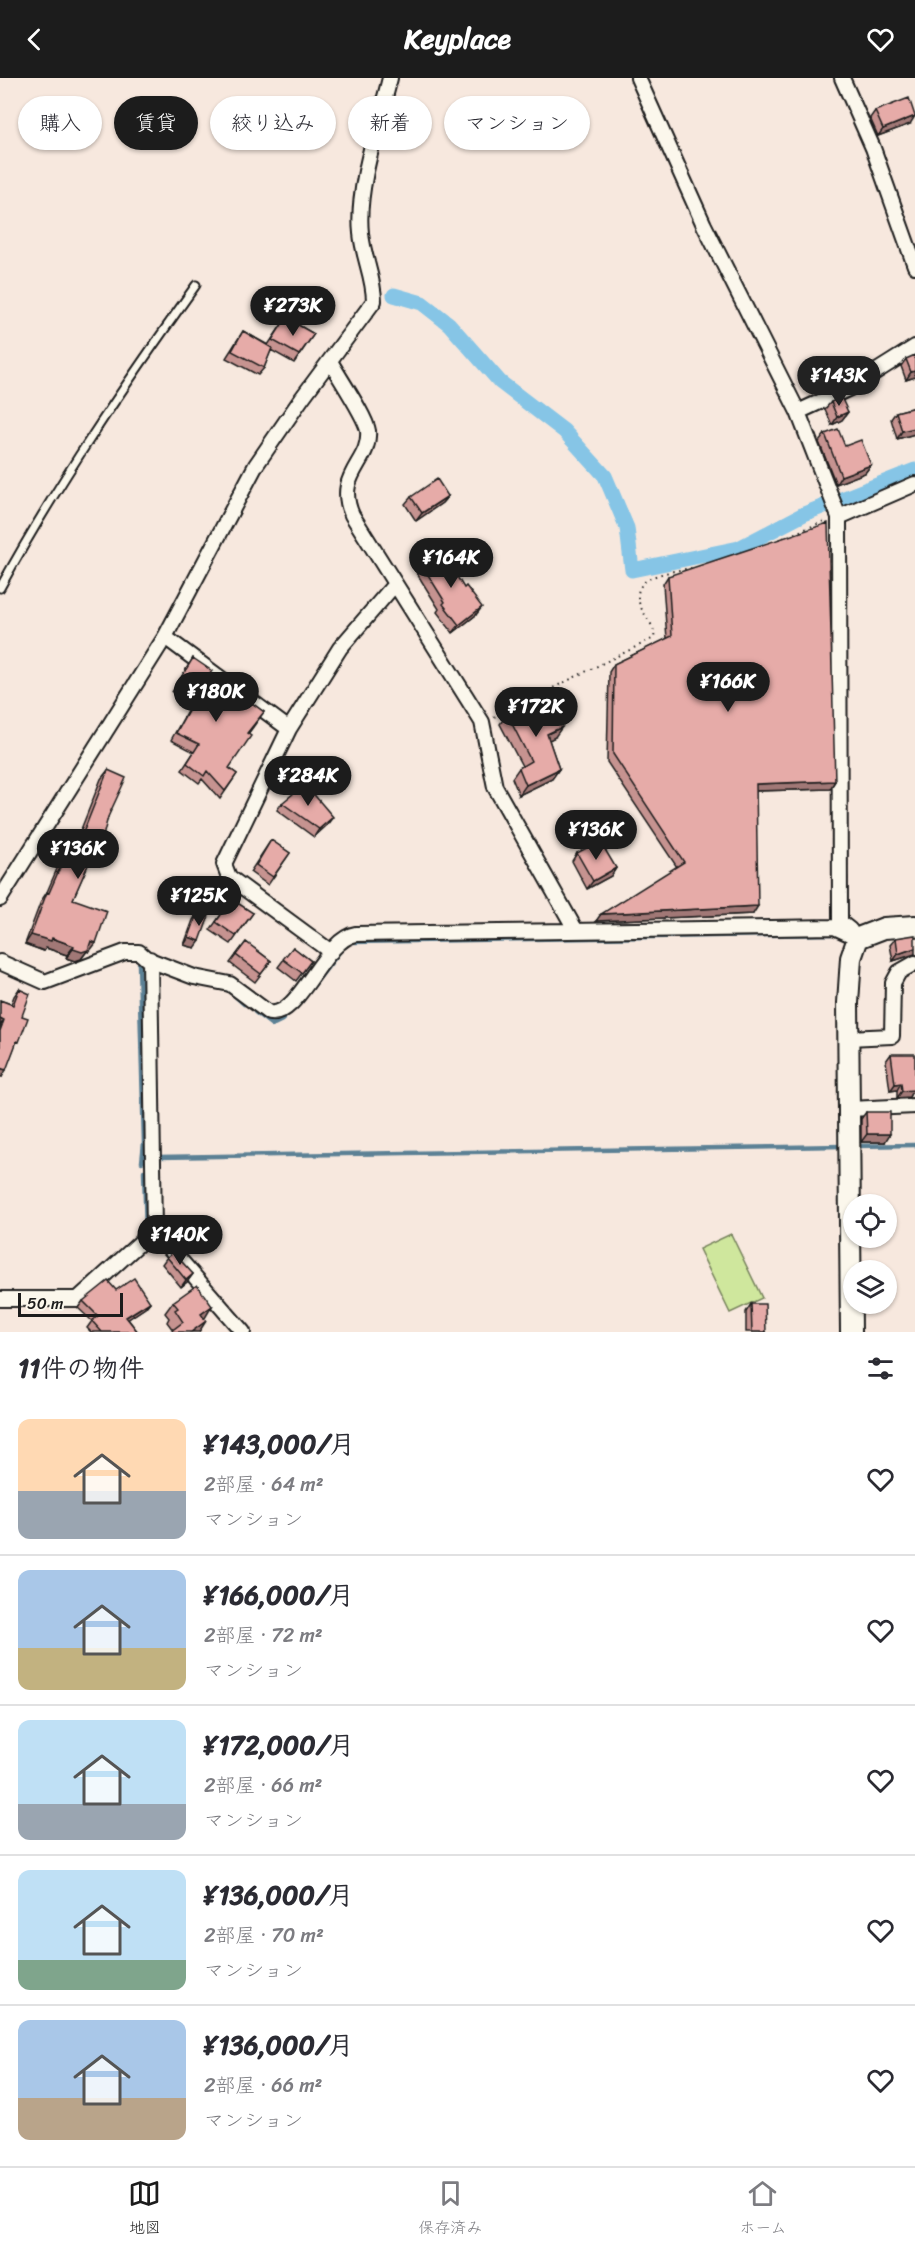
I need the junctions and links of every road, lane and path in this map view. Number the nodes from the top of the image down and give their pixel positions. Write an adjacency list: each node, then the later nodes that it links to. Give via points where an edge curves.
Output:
1 (390, 78): 7 (street, via 361,197 361,234 374,282 374,301)
2 (638, 78): 8 (street, via 704,225)
3 (842, 78): 4 (street, via 873,148)
4 (915, 266)
5 (196, 285): 14 (lane, via 42,512)
6 (915, 347): 8 (street, via 850,388)
7 (330, 362): 13 (street, via 368,431 347,485 346,501); 15 (street, via 256,465)
8 (798, 412): 10 (street)
9 (915, 484): 10 (street)
10 (837, 512): 11 (path); 21 (street, via 840,922)
11 (780, 539)
12 (698, 567): 16 (path, via 655,575 642,583 639,606 652,626 654,638)
13 (395, 584): 16 (street); 17 (street, via 340,648)
14 (0, 588)
15 (165, 637): 17 (street); 18 (street)
16 (482, 722): 20 (street, via 495,787)
17 (290, 729): 22 (street, via 224,864 225,872)
18 (0, 899)
19 (915, 926): 21 (street, via 884,928)
20 (575, 930): 21 (street, via 834,927); 22 (street, via 357,934 349,935)
21 (858, 938): 26 (street, via 851,958)
22 (331, 952): 23 (street, via 287,1007 274,1014 230,984 194,977)
23 (150, 959): 24 (street, via 139,952 125,952 45,982); 29 (street)
24 (0, 962)
25 (915, 963): 26 (street, via 899,972 893,983 892,1036)
26 (848, 1038): 28 (street)
27 (915, 1106): 28 (street)
28 (849, 1108): 32 (street)
29 (154, 1230): 30 (street, via 78,1299); 31 (street)
30 (0, 1299)
31 (243, 1332)
32 (851, 1332)

